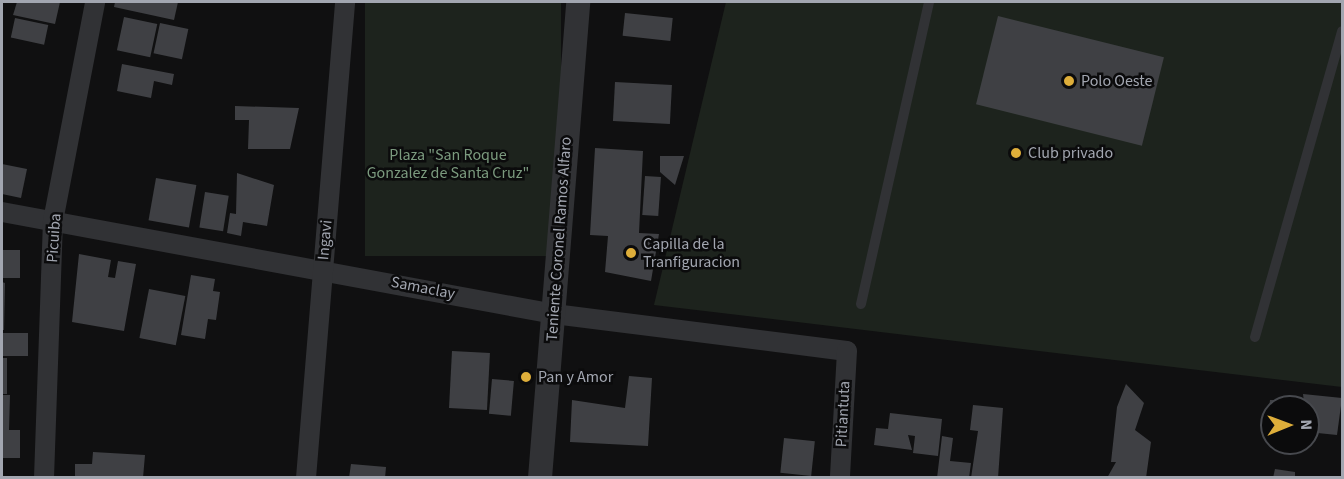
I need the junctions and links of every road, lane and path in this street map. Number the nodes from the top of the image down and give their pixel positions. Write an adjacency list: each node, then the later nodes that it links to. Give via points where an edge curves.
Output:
1 (95, 2): 7 (street, Picuiba)
2 (345, 2): 8 (street, Ingavi)
3 (578, 2): 10 (street, Teniente Coronel Ramos Alfaro)
4 (929, 2): 9 (lane)
5 (1342, 31): 11 (lane)
6 (2, 212): 7 (street, Samaclay)
7 (53, 221): 8 (street, Samaclay); 13 (street, Picuiba)
8 (323, 268): 10 (street, Samaclay); 14 (street, Ingavi)
9 (861, 304)
10 (554, 314): 12 (street, Samaclay); 15 (street, Teniente Coronel Ramos Alfaro)
11 (1255, 337)
12 (847, 351): 16 (street, Pitiantuta)
13 (44, 477)
14 (306, 477)
15 (540, 477)
16 (840, 477)

